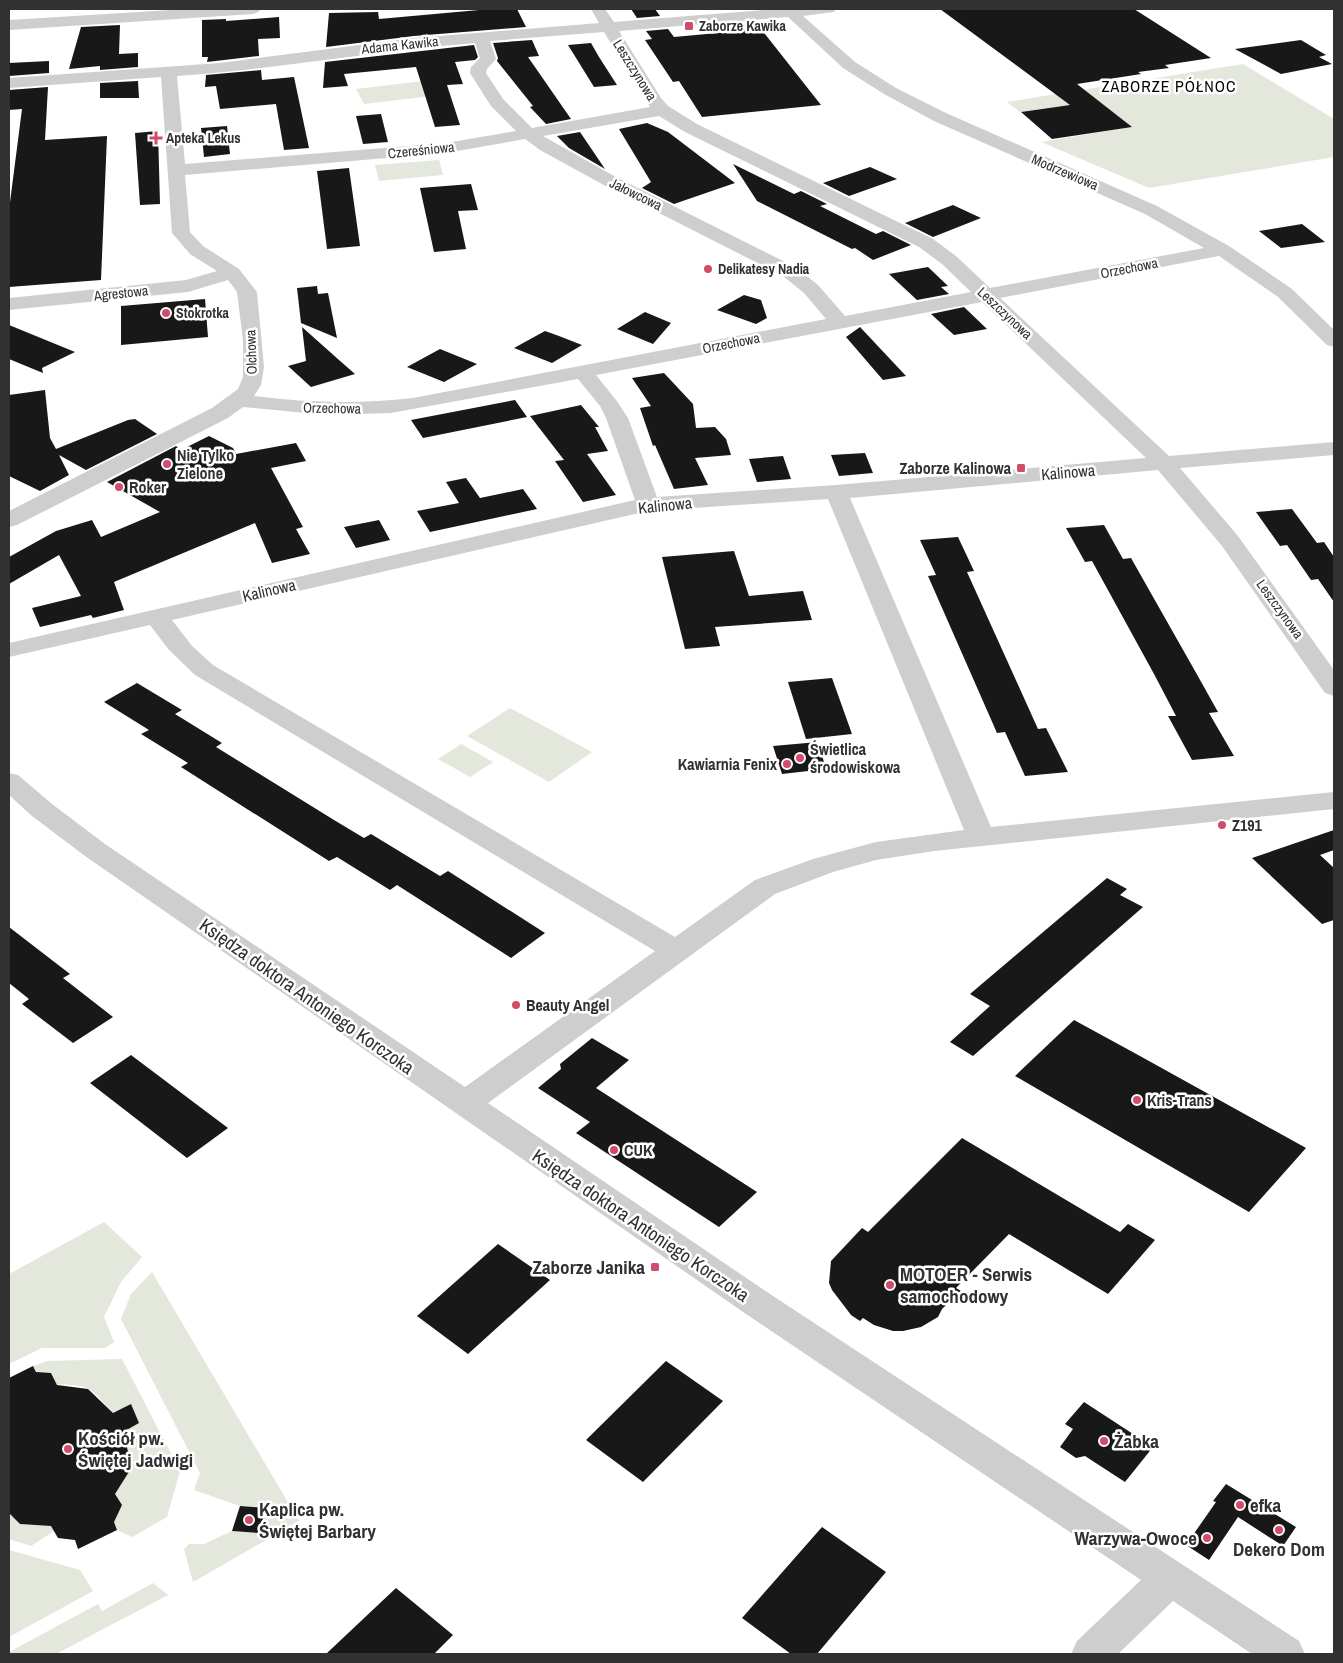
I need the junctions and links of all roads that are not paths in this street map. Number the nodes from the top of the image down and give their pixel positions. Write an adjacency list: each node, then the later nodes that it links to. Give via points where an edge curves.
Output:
1 (253, 9): 5 (street)
2 (598, 9): 6 (street, Leszczynowa)
3 (828, 9): 4 (street, Adama Kawika)
4 (790, 10): 6 (street, Adama Kawika); 13 (street, Modrzewiowa, via 849,65 912,103 1152,210)
5 (9, 24)
6 (608, 27): 7 (street, Adama Kawika); 10 (street, Leszczynowa, via 647,92)
7 (481, 37): 8 (street, Adama Kawika); 11 (street, Jałowcowa, via 488,59 479,67 478,73 497,102)
8 (169, 72): 9 (street, Adama Kawika); 12 (street, Olchowa)
9 (9, 83)
10 (662, 110): 11 (street, Czereśniowa); 15 (street, Leszczynowa, via 691,128 926,243)
11 (528, 133): 12 (street, Czereśniowa, via 446,148); 17 (street, Jałowcowa, via 591,172 790,272 811,289)
12 (177, 170): 14 (street, Olchowa, via 181,233 202,255)
13 (1222, 250): 15 (street, Orzechowa); 18 (street, Modrzewiowa, via 1285,293)
14 (232, 273): 16 (street, Agrestowa, via 188,286); 20 (street, Olchowa, via 247,292 253,366 251,385)
15 (986, 295): 17 (street, Orzechowa); 22 (street, Leszczynowa)
16 (9, 304)
17 (840, 323): 19 (street, Orzechowa)
18 (1334, 341)
19 (582, 372): 20 (street, Orzechowa, via 385,408 289,407); 24 (street, via 617,418)
20 (238, 400): 25 (street, Olchowa, via 191,429)
21 (1334, 448): 22 (street, Kalinowa)
22 (1165, 464): 23 (street, Kalinowa); 28 (street, Leszczynowa, via 1230,541)
23 (836, 492): 24 (street, Kalinowa); 31 (street)
24 (648, 504): 26 (street, Kalinowa)
25 (9, 520)
26 (156, 615): 27 (street, Kalinowa); 32 (street, via 170,638 204,670)
27 (9, 650)
28 (1334, 688)
29 (9, 781): 33 (street, Księdza doktora Antoniego Korczoka, via 95,850)
30 (1334, 801): 31 (street)
31 (981, 837): 32 (street, via 876,851 764,887)
32 (675, 950): 33 (street)
33 (464, 1104): 34 (street, Księdza doktora Antoniego Korczoka)
34 (1169, 1579): 35 (street); 36 (street, Księdza doktora Antoniego Korczoka)
35 (1091, 1654)
36 (1285, 1654)

